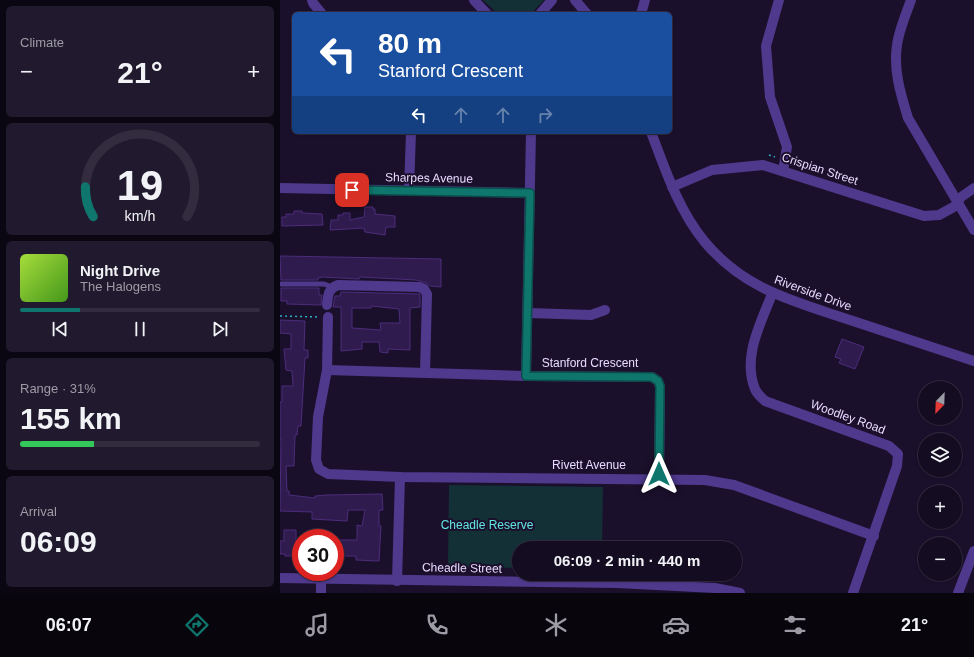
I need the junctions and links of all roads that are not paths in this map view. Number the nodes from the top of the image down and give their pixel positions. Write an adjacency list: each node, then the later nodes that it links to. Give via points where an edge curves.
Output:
1 (312, 0): 8 (street)
2 (474, 0): 9 (street)
3 (552, 0): 10 (street)
4 (574, 0): 11 (street)
5 (646, 0): 12 (street)
6 (779, 0): 16 (street, via 766,46 770,97 787,147)
7 (911, 0): 22 (street, via 897,44 898,80 908,118)
8 (321, 12)
9 (485, 12)
10 (542, 12)
11 (585, 12)
12 (642, 12)
13 (411, 134): 20 (street)
14 (531, 134): 21 (street)
15 (652, 134): 17 (street, Riverside Drive)
16 (783, 171): 17 (street, Crispian Street, via 763,165 712,170); 22 (street, Crispian Street, via 924,216 939,215)
17 (672, 187): 26 (street, Riverside Drive, via 690,222 704,241 732,269)
18 (280, 188): 20 (street, Sharpes Avenue)
19 (974, 188): 22 (street, Crispian Street)
20 (409, 190): 21 (street, Sharpes Avenue)
21 (530, 193): 29 (street)
22 (958, 202): 23 (street)
23 (974, 230)
24 (282, 284): 25 (lane, via 324,284)
25 (332, 287): 27 (street, via 328,292); 33 (street, via 338,285 424,289 427,294)
26 (772, 294): 31 (street, Riverside Drive); 37 (street, Woodley Road, via 751,356 755,391 765,401 889,446 898,454 898,466)
27 (327, 305)
28 (605, 310): 29 (street, via 591,315)
29 (528, 313): 34 (street)
30 (328, 317): 32 (street)
31 (974, 361)
32 (327, 370): 33 (street, Stanford Crescent); 35 (street, Rivett Avenue, via 318,417 316,460 319,469 328,474)
33 (425, 373): 34 (street, Stanford Crescent)
34 (526, 376): 36 (street, Stanford Crescent, via 652,377 658,381)
35 (400, 477): 36 (street, Rivett Avenue); 43 (street)
36 (659, 479): 37 (street, Rivett Avenue, via 705,480 734,485)
37 (874, 536): 46 (street, Woodley Road)
38 (974, 551): 47 (street)
39 (280, 578): 40 (street, Cheadle Street)
40 (292, 578)
41 (344, 580): 43 (street, Cheadle Street)
42 (321, 581): 44 (street)
43 (397, 581): 45 (street, Cheadle Street, via 617,584 715,588)
44 (321, 593)
45 (740, 593)
46 (853, 593)
47 (958, 593)

